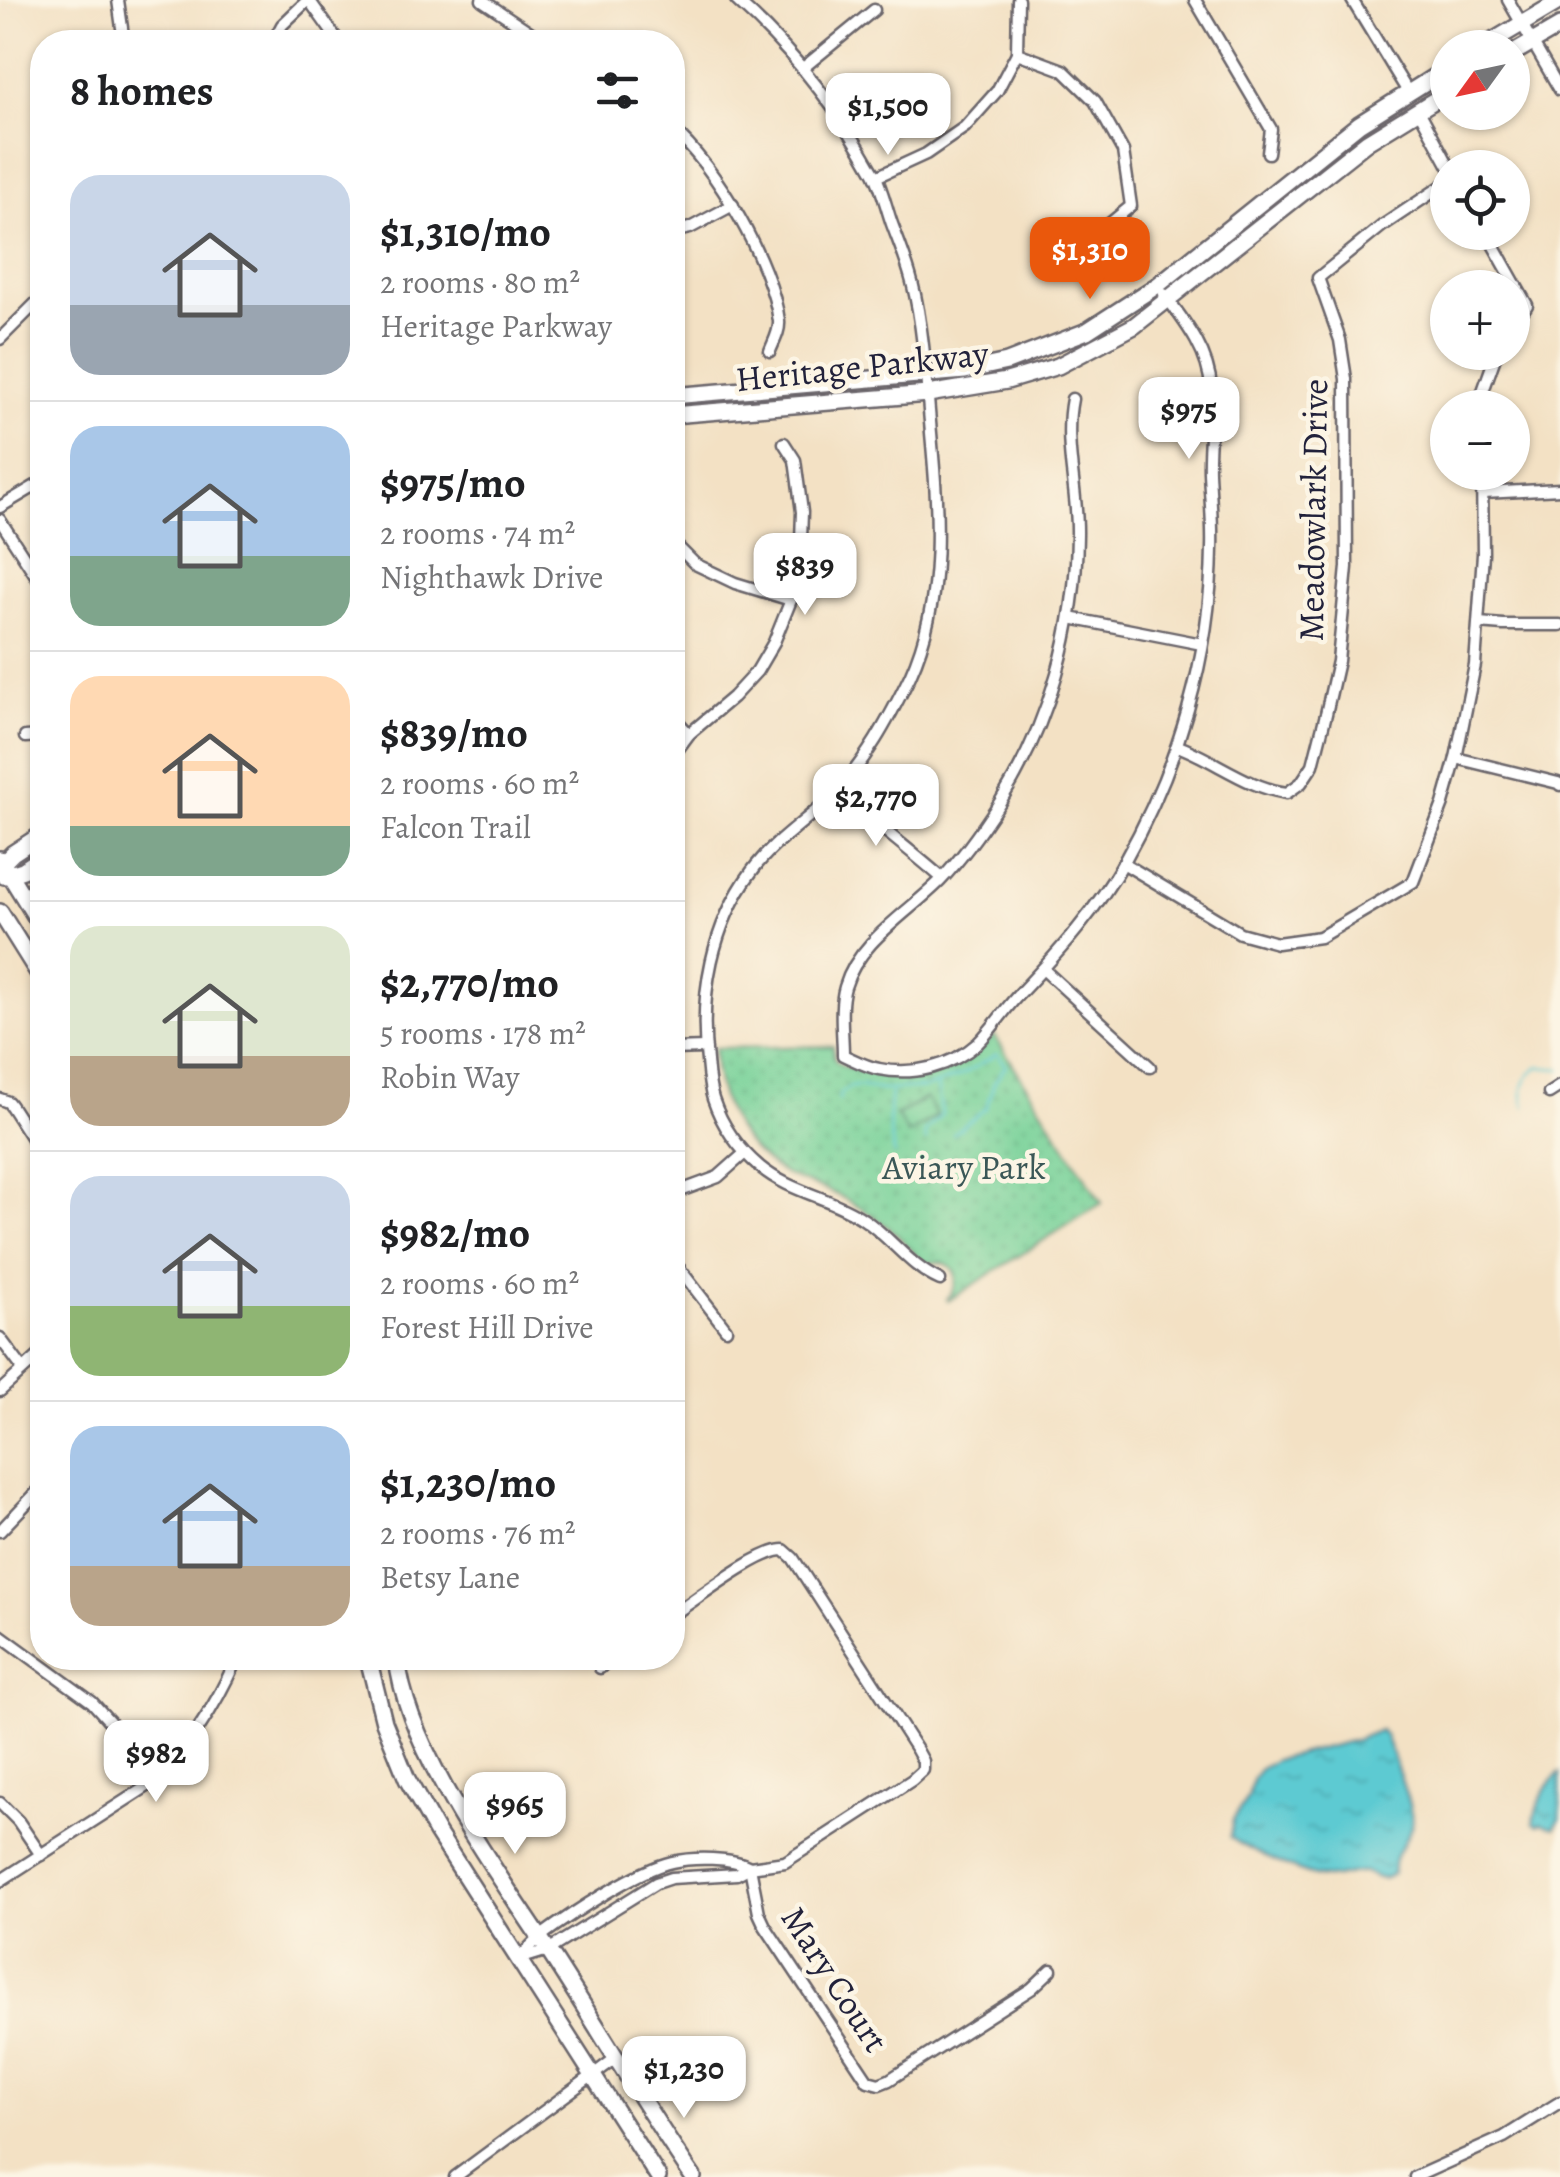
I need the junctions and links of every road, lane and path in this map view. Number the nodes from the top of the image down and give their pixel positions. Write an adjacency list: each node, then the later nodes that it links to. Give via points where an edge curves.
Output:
1 (118, 0): 13 (street)
2 (309, 0): 14 (street); 15 (street)
3 (736, 0): 21 (street)
4 (1018, 0): 20 (street)
5 (1195, 0): 29 (street, via 1271,130)
6 (1352, 0): 24 (street)
7 (1508, 0): 11 (street)
8 (485, 1): 16 (street)
9 (1560, 1): 11 (main road)
10 (874, 10): 21 (street)
11 (1522, 23): 17 (main road); 18 (street)
12 (1560, 26): 18 (main road)
13 (122, 30)
14 (279, 30)
15 (330, 30)
16 (527, 30)
17 (1511, 30)
18 (1533, 42): 19 (main road); 23 (street)
19 (1530, 44)
20 (1017, 54): 30 (street, via 964,127 926,154); 34 (street, via 1062,70 1095,101 1123,151 1126,170 1131,206 1067,252)
21 (803, 68): 30 (street)
22 (1430, 79): 24 (main road, Heritage Parkway)
23 (1560, 90)
24 (1408, 92): 35 (main road, Heritage Parkway)
25 (1430, 102): 26 (main road, Heritage Parkway)
26 (1418, 109): 28 (street); 36 (main road, Heritage Parkway, via 1366,142)
27 (685, 140): 32 (street)
28 (1440, 150)
29 (1268, 154)
30 (876, 176): 40 (street, via 913,284)
31 (1430, 194): 64 (street, Meadowlark Drive, via 1318,278 1346,379 1346,567 1338,661 1313,765 1287,792 1266,790)
32 (733, 205): 33 (street); 39 (street, via 771,290 780,326)
33 (685, 229)
34 (1047, 254)
35 (1158, 285): 36 (street); 40 (main road, Heritage Parkway, via 1087,331 1023,356)
36 (1169, 300): 41 (main road, Heritage Parkway, via 1058,366); 58 (street, via 1194,337 1211,384 1212,548)
37 (30, 308): 38 (street)
38 (0, 339)
39 (770, 350)
40 (926, 375): 41 (street); 42 (main road, Heritage Parkway)
41 (928, 394): 44 (main road, Heritage Parkway); 67 (street, via 937,502 929,618 887,723)
42 (685, 395)
43 (1072, 399): 55 (street, via 1077,533)
44 (685, 414)
45 (784, 443): 54 (street, via 795,460 802,512 800,568)
46 (30, 489): 50 (street)
47 (1560, 489): 49 (street)
48 (1483, 490): 49 (street)
49 (1483, 493): 56 (street)
50 (0, 507)
51 (0, 520): 53 (street)
52 (685, 555): 54 (street, via 736,584)
53 (30, 566)
54 (790, 600): 60 (street, via 757,671)
55 (1070, 618): 58 (street); 72 (street, via 1052,690 1023,762 979,834)
56 (1479, 623): 57 (street); 65 (street)
57 (1560, 625)
58 (1202, 644): 64 (street)
59 (685, 729): 60 (street)
60 (690, 734): 63 (street)
61 (25, 737): 62 (street)
62 (30, 737)
63 (685, 740)
64 (1178, 746): 69 (street)
65 (1456, 758): 66 (street); 69 (street, via 1414,882 1320,938 1277,943 1240,932)
66 (1560, 785)
67 (838, 790): 72 (street); 77 (street, via 771,849 731,905 709,971)
68 (30, 844): 71 (main road)
69 (1123, 863): 76 (street)
70 (30, 865): 71 (main road)
71 (2, 868): 73 (main road)
72 (942, 878): 76 (street, via 854,964 844,990 843,1055 877,1069 917,1072 950,1062 976,1045)
73 (30, 909)
74 (0, 912): 75 (main road)
75 (30, 960)
76 (1043, 968): 79 (street)
77 (705, 1048): 78 (street); 84 (street, via 712,1096)
78 (685, 1049)
79 (1150, 1067)
80 (1560, 1086): 81 (street)
81 (1549, 1092)
82 (0, 1099): 83 (street)
83 (30, 1135)
84 (745, 1152): 85 (street, via 718,1177); 87 (street, via 776,1178 861,1218 919,1270)
85 (685, 1189)
86 (685, 1275): 88 (street)
87 (940, 1280)
88 (726, 1328)
89 (0, 1338): 91 (street)
90 (30, 1363): 91 (street)
91 (23, 1369): 92 (street)
92 (0, 1391)
93 (30, 1499): 94 (street)
94 (0, 1532)
95 (685, 1606): 106 (street, via 758,1558 784,1550 923,1761 912,1780 797,1856)
96 (0, 1635): 97 (street)
97 (30, 1657)
98 (48, 1670): 102 (street, via 92,1702)
99 (231, 1670): 102 (street, via 187,1747)
100 (371, 1670): 112 (main road, via 407,1779)
101 (398, 1670): 111 (main road, via 452,1801)
102 (159, 1776): 104 (street)
103 (0, 1802): 104 (street)
104 (41, 1855): 108 (street)
105 (662, 1865): 106 (street, via 709,1859); 107 (street); 109 (street)
106 (750, 1867): 107 (street); 113 (street, Mary Court, via 764,1926 868,2081 889,2080)
107 (666, 1880): 110 (street)
108 (0, 1881)
109 (588, 1906): 110 (street); 111 (street)
110 (597, 1919): 111 (street)
111 (544, 1944): 112 (street); 114 (main road)
112 (519, 1959): 115 (main road)
113 (1050, 1970)
114 (616, 2058): 115 (street); 119 (main road)
115 (594, 2075): 117 (street); 118 (main road)
116 (1560, 2102): 120 (street)
117 (455, 2177)
118 (658, 2177)
119 (694, 2177)
120 (1415, 2177)

